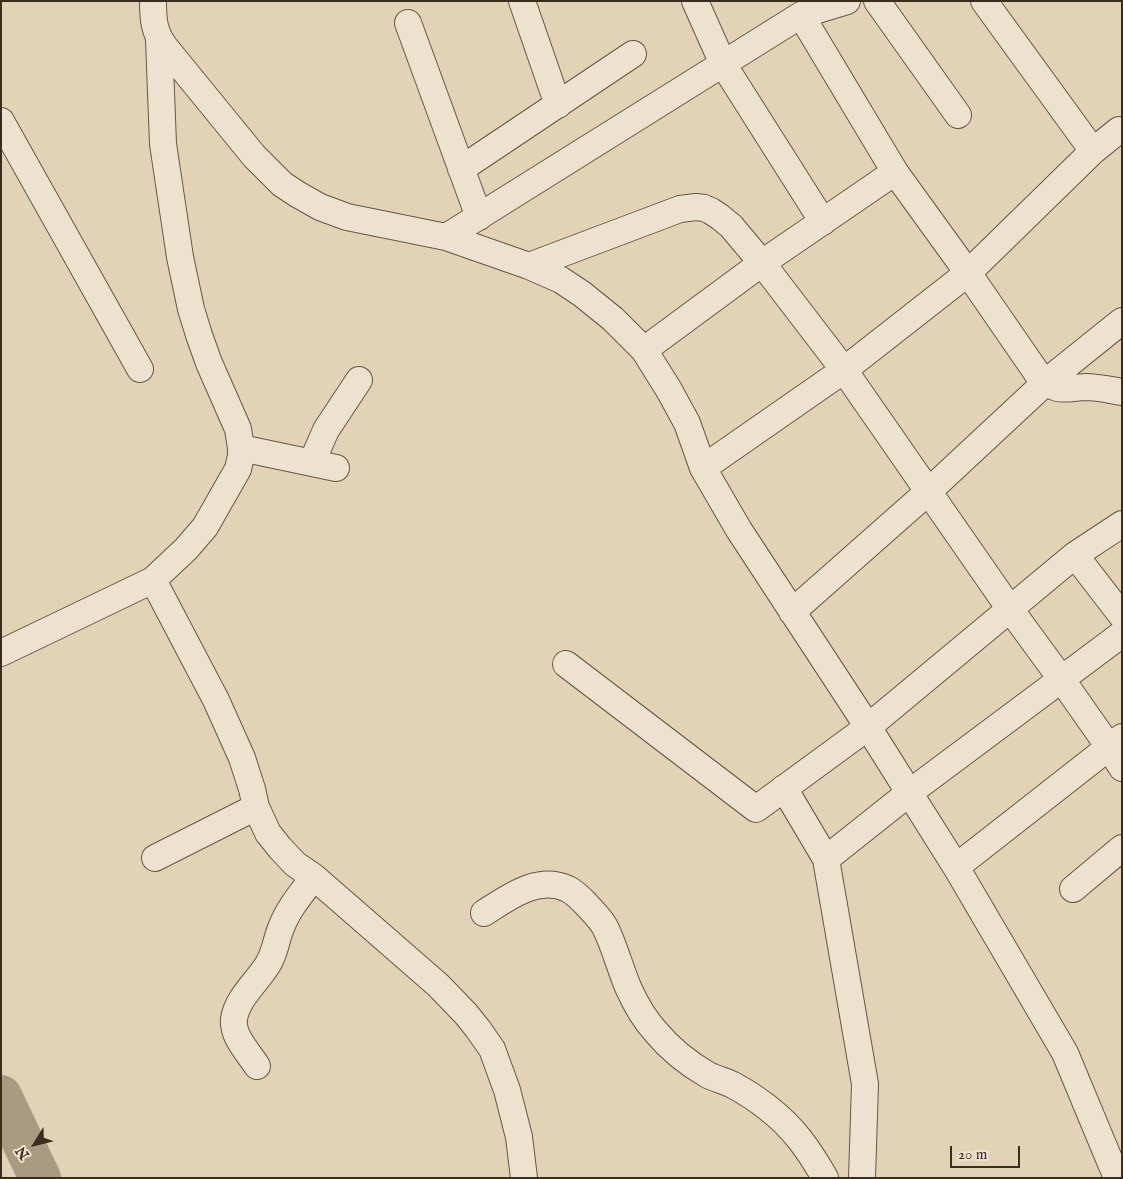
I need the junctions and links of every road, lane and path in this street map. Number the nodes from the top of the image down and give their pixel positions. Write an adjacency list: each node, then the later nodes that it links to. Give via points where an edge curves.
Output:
1 (153, 1): 9 (street, via 153,20)
2 (522, 1): 12 (street)
3 (695, 1): 11 (street)
4 (847, 1): 7 (street)
5 (877, 1): 13 (street)
6 (984, 1): 16 (street)
7 (801, 15): 11 (street); 18 (street)
8 (408, 23): 17 (street)
9 (159, 40): 21 (street, via 254,156 282,184 320,207 347,217); 32 (street, via 163,144 180,257 199,335 238,429)
10 (633, 54): 12 (street)
11 (723, 64): 19 (street); 20 (street)
12 (558, 104): 17 (street)
13 (958, 115)
14 (1, 121): 27 (street)
15 (1122, 131): 16 (street, via 1119,130)
16 (1093, 151): 24 (street)
17 (461, 169): 19 (street)
18 (895, 172): 20 (street); 24 (street)
19 (479, 217): 21 (street)
20 (823, 222): 22 (street)
21 (446, 237): 23 (street)
22 (762, 263): 23 (street, via 720,216 696,207 680,209); 26 (street); 28 (street)
23 (529, 266): 26 (street, via 561,280 582,294)
24 (968, 273): 28 (street); 30 (street)
25 (1122, 321): 30 (street)
26 (644, 350): 33 (street, via 687,423)
27 (140, 369)
28 (844, 370): 33 (street); 34 (street)
29 (359, 380): 32 (street, via 326,430 324,465)
30 (1046, 382): 31 (street, via 1060,389 1087,387); 34 (street)
31 (1122, 392)
32 (241, 448): 37 (street, via 238,469 205,527 186,550)
33 (703, 468): 39 (street)
34 (929, 492): 38 (street); 39 (street)
35 (1122, 524): 36 (street)
36 (1076, 555): 38 (street); 40 (street)
37 (153, 580): 42 (street); 49 (street, via 216,700 248,773)
38 (1010, 609): 44 (street); 45 (street)
39 (792, 612): 45 (street)
40 (1122, 616)
41 (1122, 634): 44 (street)
42 (1, 653)
43 (566, 664): 47 (street, via 756,809)
44 (1062, 680): 46 (street); 48 (street)
45 (868, 727): 47 (street); 48 (street)
46 (1118, 751): 53 (street)
47 (784, 788): 52 (street)
48 (909, 793): 52 (street); 53 (street)
49 (256, 807): 51 (street); 54 (street, via 268,833 280,848)
50 (1122, 848): 55 (street)
51 (155, 858)
52 (826, 859): 60 (street, via 864,1084)
53 (956, 867): 61 (street, via 1064,1053)
54 (314, 878): 57 (street, via 291,906 267,966 234,1018 238,1039); 58 (street, via 438,985 478,1029 492,1049 507,1090 520,1137)
55 (1073, 889)
56 (484, 912): 59 (street, via 514,893 529,888 545,884 570,890 604,926 628,988 655,1032 686,1060 768,1108 797,1135)
57 (257, 1066)
58 (524, 1178)
59 (825, 1178)
60 (862, 1178)
61 (1118, 1178)

